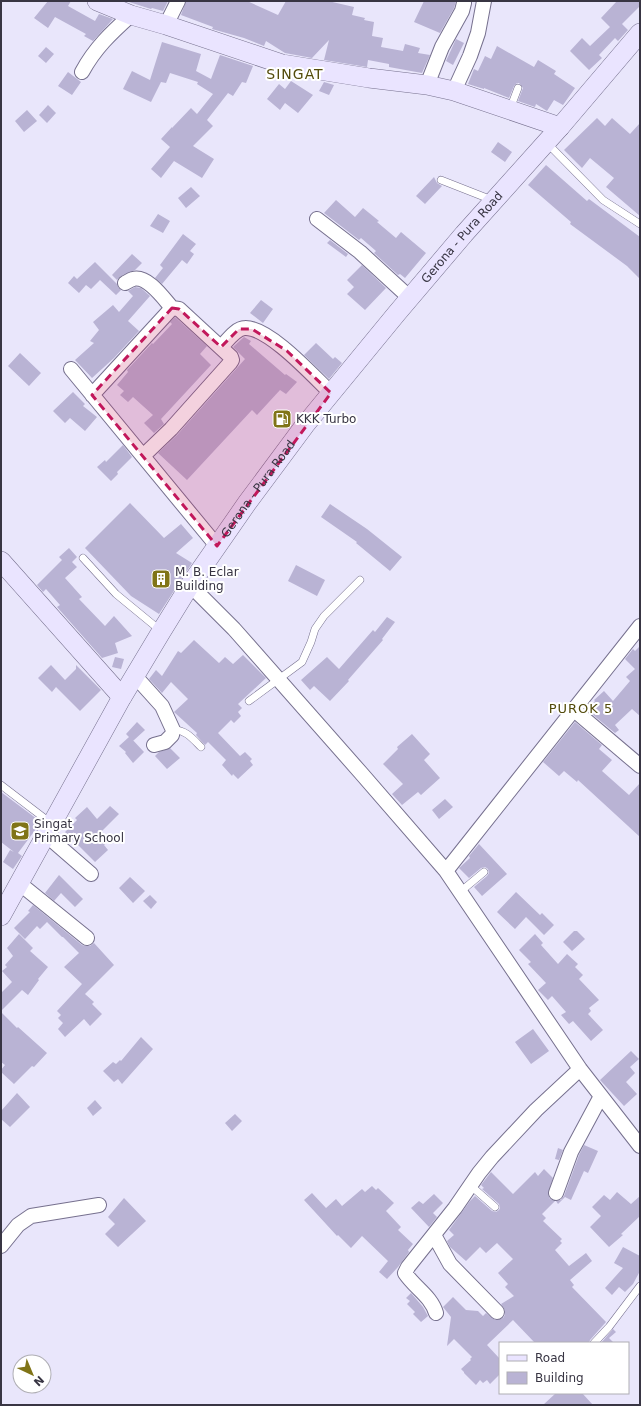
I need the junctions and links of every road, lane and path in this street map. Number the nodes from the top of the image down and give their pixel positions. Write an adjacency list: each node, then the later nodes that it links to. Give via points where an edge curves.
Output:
1 (97, 1): 5 (main road)
2 (178, 1): 6 (street)
3 (484, 1): 11 (street, via 478,33)
4 (464, 3): 9 (street)
5 (131, 15): 6 (main road); 8 (street, via 100,45)
6 (166, 25): 9 (main road, via 282,64)
7 (640, 33): 13 (main road, Gerona - Pura Road)
8 (82, 72)
9 (427, 85): 11 (main road)
10 (518, 88): 12 (lane)
11 (454, 91): 12 (main road)
12 (510, 109): 13 (main road)
13 (560, 127): 14 (main road, Gerona - Pura Road)
14 (546, 143): 16 (main road, Gerona - Pura Road); 18 (lane, via 603,200)
15 (441, 180): 16 (lane)
16 (494, 201): 20 (main road, Gerona - Pura Road)
17 (317, 219): 20 (street, via 360,252)
18 (640, 224)
19 (125, 283): 21 (street, via 135,278 145,281 152,285)
20 (410, 298): 24 (main road, Gerona - Pura Road)
21 (172, 308): 22 (street, via 179,309); 25 (street)
22 (221, 347): 24 (street, via 239,329 252,329 287,351); 26 (street, via 231,356 230,363 171,429)
23 (71, 369): 25 (street)
24 (331, 394): 27 (main road, Gerona - Pura Road, via 305,425)
25 (92, 395): 26 (street)
26 (143, 456): 27 (street)
27 (217, 546): 31 (main road, Gerona - Pura Road)
28 (83, 558): 33 (lane, via 116,594)
29 (1, 561): 36 (main road)
30 (360, 580): 35 (lane, via 324,616 315,629 302,662)
31 (190, 585): 33 (main road, Gerona - Pura Road); 35 (street, via 234,629)
32 (640, 626): 38 (street)
33 (161, 632): 34 (main road, Gerona - Pura Road)
34 (135, 676): 36 (main road, Gerona - Pura Road); 39 (street, via 162,706)
35 (279, 680): 37 (lane); 45 (street)
36 (122, 697): 44 (main road, Gerona - Pura Road)
37 (249, 701)
38 (574, 710): 42 (street); 45 (street)
39 (173, 730): 40 (street, via 165,742); 41 (lane, via 184,731)
40 (154, 745)
41 (201, 747)
42 (640, 766)
43 (1, 785): 44 (lane)
44 (49, 830): 47 (street); 48 (main road, Gerona - Pura Road)
45 (446, 871): 49 (street)
46 (484, 872): 49 (lane)
47 (91, 874)
48 (19, 883): 50 (main road, Gerona - Pura Road); 51 (street)
49 (460, 892): 52 (street)
50 (4, 904)
51 (86, 938)
52 (580, 1069): 53 (street); 55 (street, via 512,1135)
53 (601, 1096): 54 (street); 56 (street, via 571,1152)
54 (639, 1142)
55 (470, 1185): 58 (lane); 59 (street)
56 (556, 1193)
57 (99, 1205): 60 (street, via 31,1216 18,1225)
58 (495, 1207)
59 (434, 1235): 62 (street, via 450,1264); 63 (street, via 405,1274 434,1305)
60 (1, 1246)
61 (640, 1286): 64 (lane)
62 (497, 1312)
63 (436, 1313)
64 (595, 1342)

